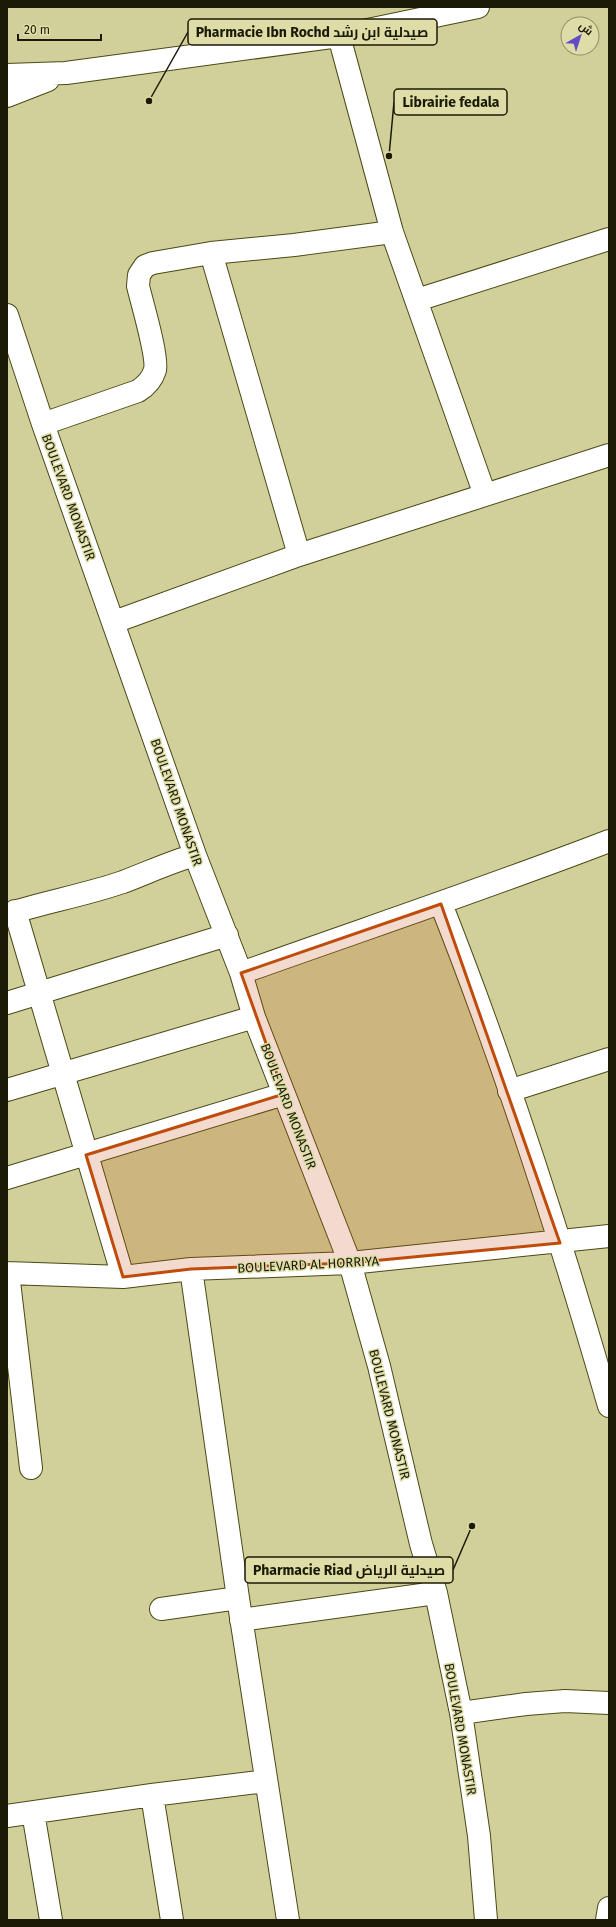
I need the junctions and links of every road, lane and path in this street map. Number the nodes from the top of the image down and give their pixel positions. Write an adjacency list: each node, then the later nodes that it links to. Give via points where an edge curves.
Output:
1 (478, 7): 2 (street)
2 (339, 36): 3 (street); 6 (street)
3 (66, 73): 4 (street); 5 (street)
4 (7, 75)
5 (7, 96)
6 (392, 232): 8 (street); 9 (street)
7 (609, 239): 9 (street)
8 (211, 253): 11 (street, via 153,263 145,266 139,275 138,286 155,361 152,378 147,385 138,391); 14 (street)
9 (417, 300): 13 (street)
10 (7, 315): 11 (street, BOULEVARD MONASTIR)
11 (43, 424): 15 (street, BOULEVARD MONASTIR)
12 (609, 455): 13 (street)
13 (485, 495): 14 (street)
14 (299, 554): 15 (street)
15 (114, 622): 17 (street, BOULEVARD MONASTIR)
16 (609, 841): 18 (street)
17 (195, 855): 19 (street, via 174,860 124,881); 20 (street, BOULEVARD MONASTIR)
18 (441, 904): 21 (street); 28 (street)
19 (11, 912): 22 (street)
20 (227, 935): 21 (street, BOULEVARD MONASTIR); 22 (street)
21 (241, 973): 24 (street, BOULEVARD MONASTIR)
22 (39, 993): 23 (street); 26 (street)
23 (7, 1003)
24 (254, 1017): 26 (street); 29 (street, BOULEVARD MONASTIR)
25 (609, 1058): 28 (street)
26 (62, 1075): 27 (street); 30 (street)
27 (7, 1090)
28 (509, 1091): 33 (street)
29 (284, 1094): 30 (street); 34 (street, BOULEVARD MONASTIR)
30 (86, 1155): 31 (street); 37 (street)
31 (7, 1178)
32 (609, 1236): 33 (street, BOULEVARD AL HORRIYA)
33 (560, 1243): 34 (street, BOULEVARD AL HORRIYA); 38 (street)
34 (350, 1263): 35 (street, BOULEVARD AL HORRIYA); 40 (street, BOULEVARD MONASTIR, via 379,1366 421,1544)
35 (191, 1269): 37 (street, BOULEVARD AL HORRIYA); 41 (street)
36 (7, 1273): 37 (street, BOULEVARD AL HORRIYA); 39 (street)
37 (123, 1277)
38 (609, 1406)
39 (32, 1468)
40 (436, 1594): 43 (street); 45 (street, BOULEVARD MONASTIR)
41 (238, 1598): 42 (street); 43 (street)
42 (161, 1609)
43 (242, 1620): 46 (street)
44 (609, 1703): 45 (street, via 565,1701)
45 (461, 1713): 54 (street, BOULEVARD MONASTIR, via 479,1836)
46 (266, 1781): 47 (street); 53 (street)
47 (152, 1795): 48 (street); 52 (street)
48 (33, 1812): 49 (street); 51 (street)
49 (7, 1816)
50 (609, 1908): 55 (street)
51 (51, 1920)
52 (172, 1920)
53 (288, 1920)
54 (486, 1920)
55 (607, 1920)

